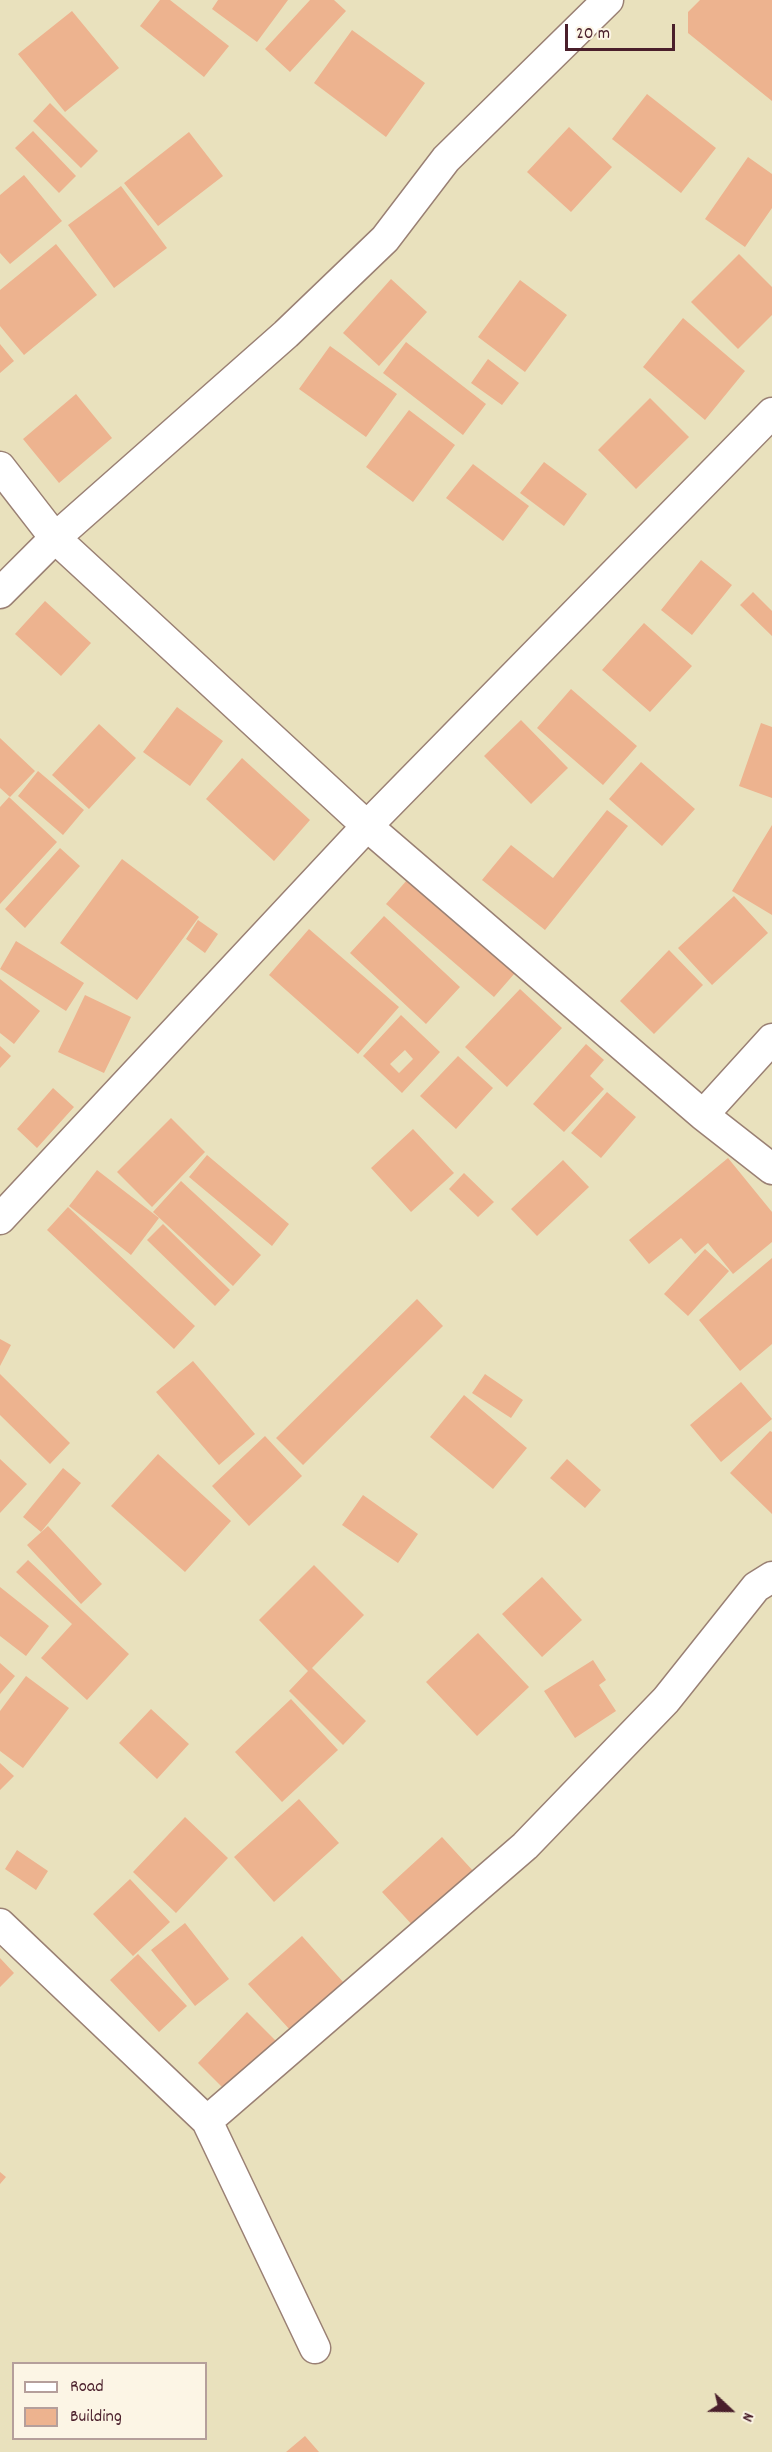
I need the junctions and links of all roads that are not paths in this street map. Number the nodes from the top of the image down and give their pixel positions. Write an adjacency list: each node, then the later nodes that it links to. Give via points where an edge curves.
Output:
1 (608, 0): 4 (street, via 446,159 385,239 286,334)
2 (772, 413): 6 (street)
3 (0, 467): 4 (street)
4 (55, 538): 5 (street); 6 (street)
5 (0, 593)
6 (367, 826): 8 (street); 10 (street)
7 (772, 1039): 8 (street)
8 (703, 1115): 9 (street)
9 (772, 1169)
10 (0, 1219)
11 (772, 1577): 13 (street, via 756,1587 666,1700 525,1846)
12 (0, 1924): 13 (street)
13 (207, 2121): 14 (street)
14 (315, 2348)

